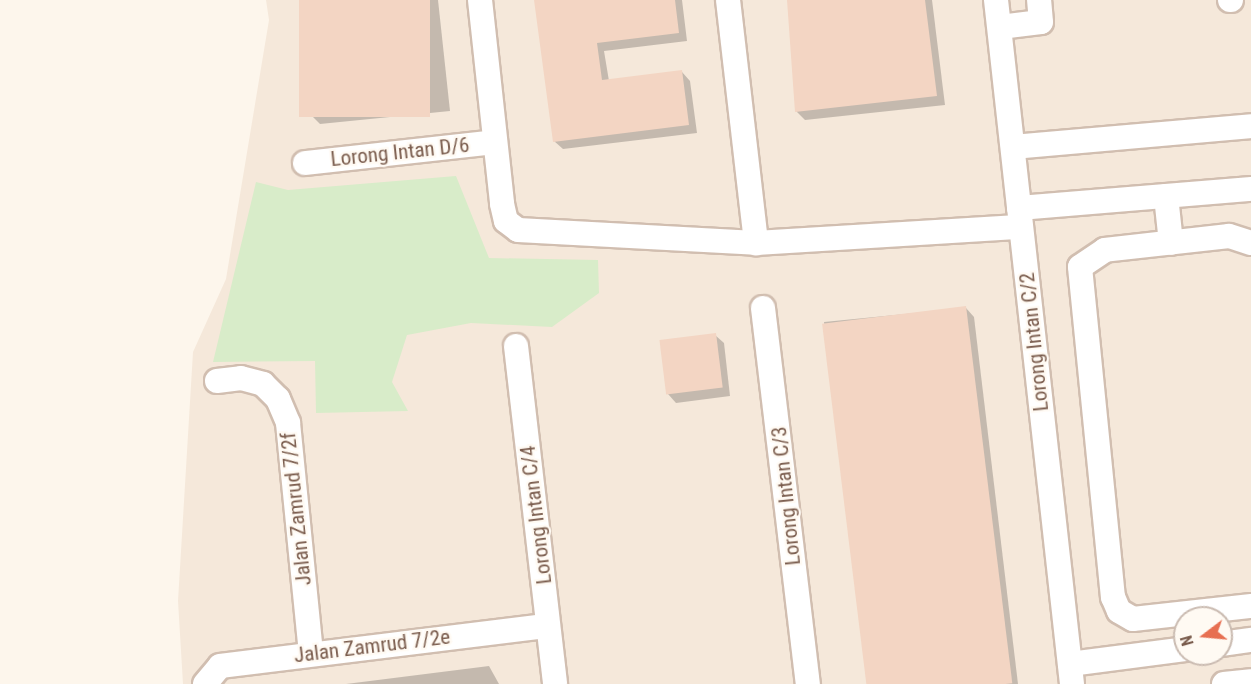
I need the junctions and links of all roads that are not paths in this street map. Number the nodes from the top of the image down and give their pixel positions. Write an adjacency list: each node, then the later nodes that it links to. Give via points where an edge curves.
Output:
1 (480, 0): 7 (street)
2 (728, 0): 13 (street)
3 (996, 0): 5 (street, Lorong Intan C/2)
4 (1039, 0): 5 (street, via 1041,22)
5 (1000, 27): 8 (street, Lorong Intan C/2)
6 (1251, 126): 8 (street)
7 (494, 142): 9 (street, Lorong Intan D/6); 13 (street, via 504,213 518,230)
8 (1013, 147): 12 (street, Lorong Intan C/2)
9 (305, 163)
10 (1251, 189): 11 (street)
11 (1166, 196): 12 (street); 14 (street)
12 (1020, 218): 13 (street); 27 (street, Lorong Intan C/2)
13 (756, 243)
14 (1171, 243): 15 (street, via 1229,236); 21 (street, via 1105,250 1080,267 1107,538 1119,611 1132,619)
15 (1251, 243)
16 (763, 308): 31 (street, Lorong Intan C/3)
17 (516, 346): 22 (street, Lorong Intan C/4)
18 (217, 381): 25 (street, Jalan Zamrud 7/2f, via 241,378 263,384 278,399 288,423)
19 (1251, 606): 20 (street)
20 (1233, 609)
21 (1173, 616)
22 (548, 626): 25 (street, Jalan Zamrud 7/2e); 30 (street, Lorong Intan C/4)
23 (1251, 640): 24 (street)
24 (1233, 642)
25 (311, 652): 29 (street, Jalan Zamrud 7/2e, via 220,666)
26 (1173, 652): 27 (street)
27 (1071, 674)
28 (1251, 681): 32 (street)
29 (205, 684)
30 (555, 684)
31 (808, 684)
32 (1224, 684)

